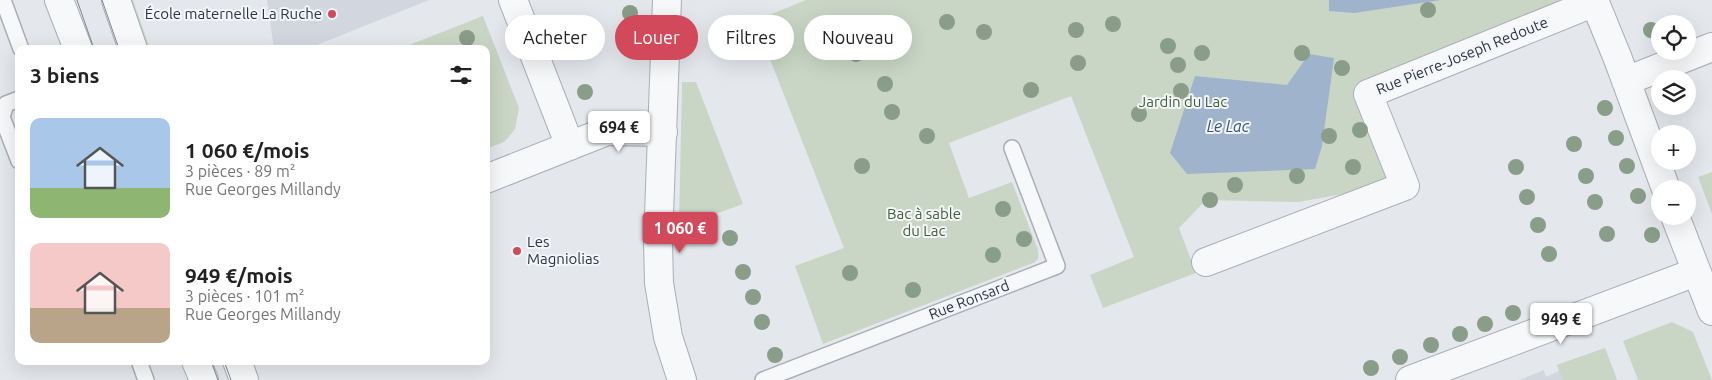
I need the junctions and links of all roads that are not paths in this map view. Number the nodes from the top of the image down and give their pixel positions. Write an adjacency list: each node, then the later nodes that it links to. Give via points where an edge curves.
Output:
1 (3, 0): 7 (lane)
2 (59, 0): 8 (street)
3 (116, 0): 9 (street)
4 (513, 0): 14 (street)
5 (670, 1): 13 (street)
6 (1595, 1): 11 (street); 20 (street, Rue Pierre-Joseph Redoute, via 1368,94 1405,186)
7 (20, 45)
8 (76, 45)
9 (133, 45)
10 (1712, 47): 11 (street)
11 (1626, 80): 18 (street)
12 (15, 101): 16 (lane, via 6,104 2,117)
13 (663, 132): 14 (street, via 607,131); 29 (street, via 658,283 668,337)
14 (570, 146): 17 (street)
15 (1012, 148): 30 (lane, Rue Ronsard, via 1057,266)
16 (15, 151)
17 (490, 177)
18 (1663, 180)
19 (1679, 225): 21 (street)
20 (1206, 262)
21 (1696, 272): 22 (street); 31 (street)
22 (1712, 310)
23 (140, 365): 26 (lane)
24 (198, 365): 27 (street)
25 (238, 365): 28 (street)
26 (146, 380)
27 (204, 380)
28 (244, 380)
29 (682, 380)
30 (763, 380)
31 (1410, 380)

